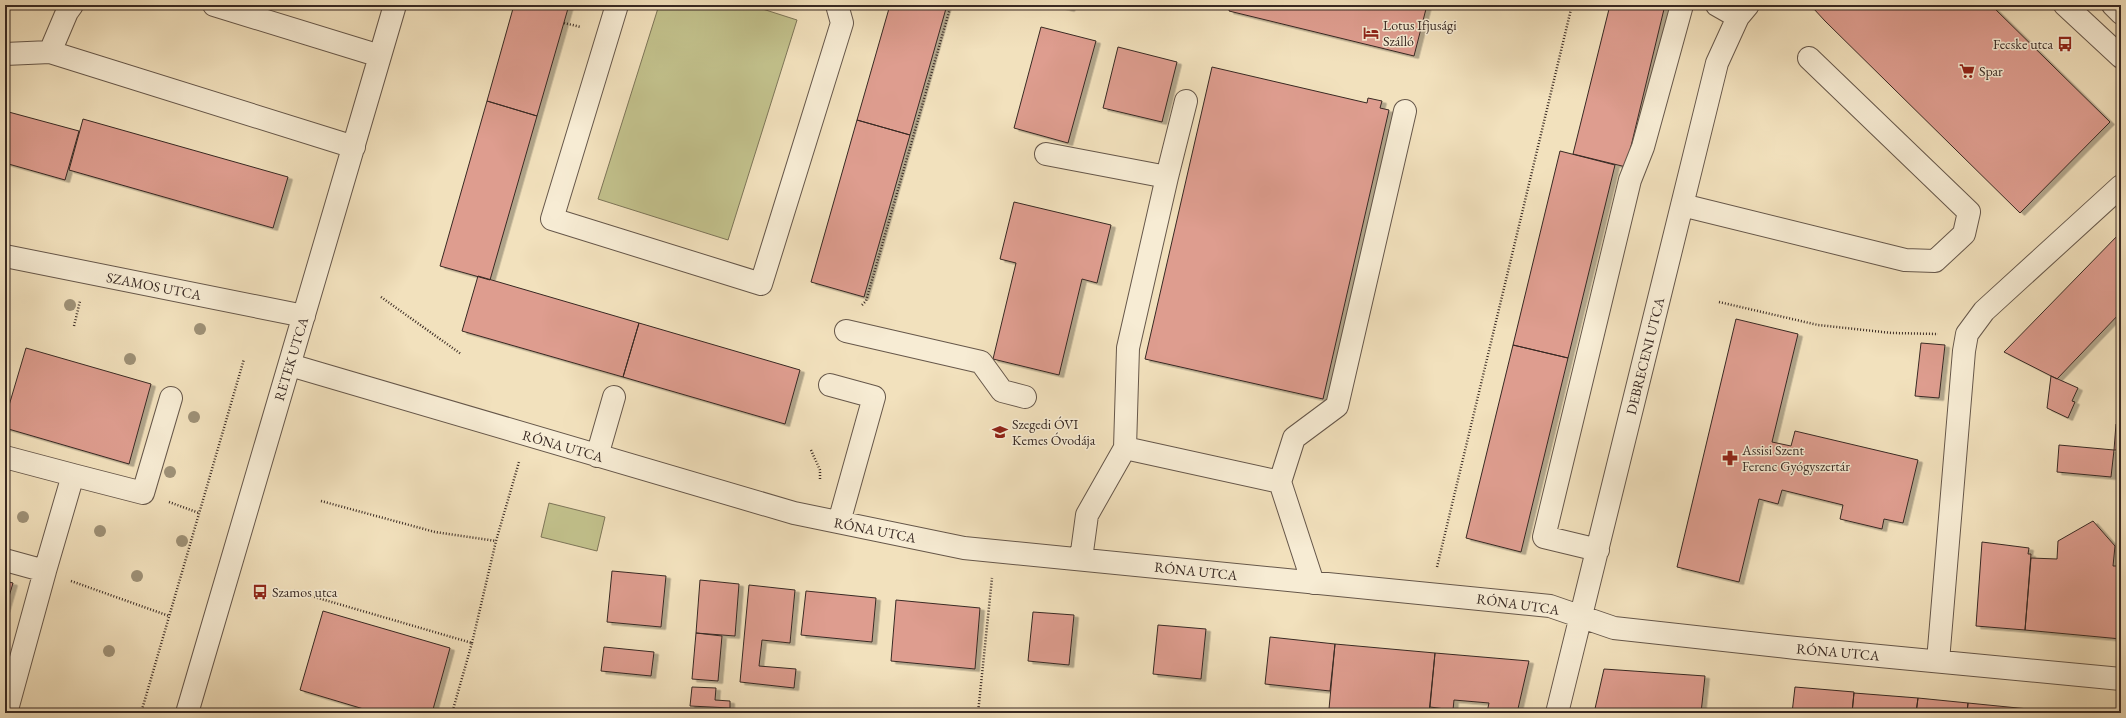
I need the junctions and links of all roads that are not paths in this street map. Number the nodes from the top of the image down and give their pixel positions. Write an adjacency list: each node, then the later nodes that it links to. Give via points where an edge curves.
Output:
1 (72, 5): 12 (street)
2 (214, 5): 14 (street)
3 (395, 5): 14 (street, RETEK UTCA)
4 (617, 5): 5 (street, via 552,219 761,284 842,23)
5 (837, 5)
6 (1682, 5): 38 (street, via 1643,147 1630,180 1544,538)
7 (1716, 5): 10 (street)
8 (2065, 5): 15 (street)
9 (2113, 5): 11 (street)
10 (1743, 11): 23 (street, DEBRECENI UTCA, via 1717,63)
11 (2121, 13)
12 (50, 52): 13 (street); 19 (street)
13 (5, 54)
14 (380, 56): 19 (street, RETEK UTCA)
15 (2121, 57)
16 (1808, 58): 23 (street, via 1969,212 1964,234 1935,261 1905,260)
17 (1186, 101): 21 (street)
18 (1405, 111): 36 (street, via 1336,406 1294,438)
19 (354, 147): 25 (street, RETEK UTCA)
20 (1046, 154): 21 (street)
21 (1167, 177): 32 (street, via 1128,348)
22 (2121, 186): 44 (street, via 1984,311 1967,334 1959,400)
23 (1682, 205): 38 (street, DEBRECENI UTCA)
24 (5, 256): 25 (street, SZAMOS UTCA)
25 (304, 316): 27 (street, RETEK UTCA)
26 (846, 331): 30 (street, via 981,362 1002,391)
27 (290, 365): 33 (street, RÓNA UTCA); 47 (street, RETEK UTCA)
28 (830, 385): 37 (street, via 874,397)
29 (614, 397): 33 (street)
30 (1025, 397)
31 (171, 398): 35 (street, via 143,493)
32 (1124, 448): 36 (street); 39 (street, via 1087,515)
33 (597, 456): 37 (street, RÓNA UTCA, via 794,513)
34 (5, 457): 35 (street)
35 (73, 475): 41 (street)
36 (1280, 482): 42 (street)
37 (839, 522): 39 (street, RÓNA UTCA, via 964,548)
38 (1598, 550): 43 (street, DEBRECENI UTCA)
39 (1081, 559): 42 (street, RÓNA UTCA)
40 (5, 560): 41 (street)
41 (44, 571): 46 (street)
42 (1313, 583): 43 (street, RÓNA UTCA, via 1550,606)
43 (1582, 616): 44 (street, RÓNA UTCA, via 1614,628); 48 (street, DEBRECENI UTCA)
44 (1938, 661): 45 (street, RÓNA UTCA)
45 (2121, 679)
46 (6, 713)
47 (187, 713)
48 (1557, 713)

